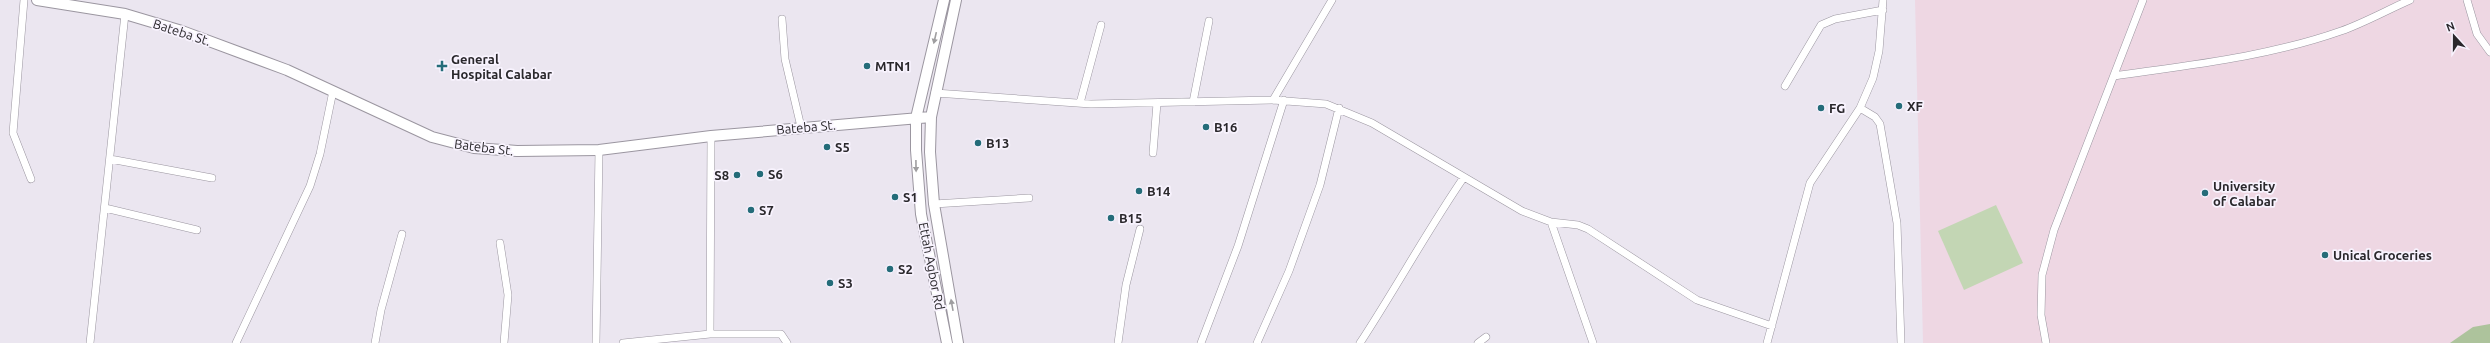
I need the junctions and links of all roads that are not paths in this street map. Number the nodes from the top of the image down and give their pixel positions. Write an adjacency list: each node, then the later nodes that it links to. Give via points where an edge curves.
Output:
1 (24, 0): 36 (street, via 13,133)
2 (37, 0): 11 (street, Bateba St.)
3 (944, 0): 28 (street, Ettah Agbor Rd, one-way to 28)
4 (956, 0): 19 (street, Ettah Agbor Rd)
5 (1332, 0): 20 (street)
6 (1883, 0): 10 (street)
7 (2143, 0): 16 (street)
8 (2410, 0): 16 (street, via 2342,31 2284,48 2218,62)
9 (2467, 0): 15 (street, via 2477,34)
10 (1883, 10): 17 (street, via 1835,19 1821,25); 26 (street, via 1879,51 1873,78)
11 (125, 14): 18 (street, Bateba St., via 182,31 265,61); 33 (street)
12 (782, 19): 29 (street, via 785,59)
13 (1209, 21): 23 (street)
14 (1101, 25): 24 (street)
15 (2490, 52)
16 (2114, 76): 66 (street, via 2054,230 2042,275 2041,315)
17 (1785, 86)
18 (333, 91): 31 (street, Bateba St., via 432,137 460,146 492,150); 50 (street, via 320,154 310,186)
19 (935, 93): 24 (street); 27 (street, Ettah Agbor Rd)
20 (1273, 100): 21 (street); 23 (street)
21 (1284, 100): 25 (street, via 1326,104); 59 (street, via 1238,246)
22 (1157, 102): 23 (street); 24 (street); 32 (street)
23 (1193, 102)
24 (1080, 103)
25 (1339, 108): 34 (street, via 1372,123); 60 (street, via 1320,186 1289,271)
26 (1860, 108): 45 (street, via 1810,183 1788,258); 65 (street, via 1875,117 1880,124 1893,197 1897,223)
27 (931, 117): 28 (street, Bateba St.); 38 (street, Ettah Agbor Rd, via 930,152)
28 (916, 118): 29 (street, Bateba St.); 56 (street, Ettah Agbor Rd, one-way to 56, via 916,176 921,214)
29 (801, 127): 30 (street, Bateba St.)
30 (711, 136): 31 (street, Bateba St.); 46 (street)
31 (599, 150): 53 (street)
32 (1153, 153)
33 (110, 159): 35 (street); 39 (street)
34 (1464, 177): 40 (street, via 1522,211); 61 (street)
35 (212, 178)
36 (31, 179)
37 (1030, 198): 38 (street)
38 (934, 204): 57 (street, Ettah Agbor Rd, one-way to 38)
39 (105, 208): 42 (street); 49 (street)
40 (1551, 222): 45 (street, via 1578,225 1588,229 1698,300); 63 (street)
41 (1140, 229): 58 (street, via 1126,285)
42 (196, 230)
43 (402, 234): 51 (street, via 381,310)
44 (500, 243): 52 (street, via 508,295)
45 (1772, 326): 64 (street)
46 (710, 334): 48 (street); 55 (street, via 781,334)
47 (1486, 337): 62 (street)
48 (671, 341): 54 (street)
49 (90, 343)
50 (236, 343)
51 (375, 343)
52 (504, 343)
53 (596, 343)
54 (624, 343)
55 (787, 343)
56 (947, 343)
57 (958, 343)
58 (1118, 343)
59 (1202, 343)
60 (1257, 343)
61 (1360, 343)
62 (1478, 343)
63 (1593, 343)
64 (1767, 343)
65 (1901, 343)
66 (2046, 343)

